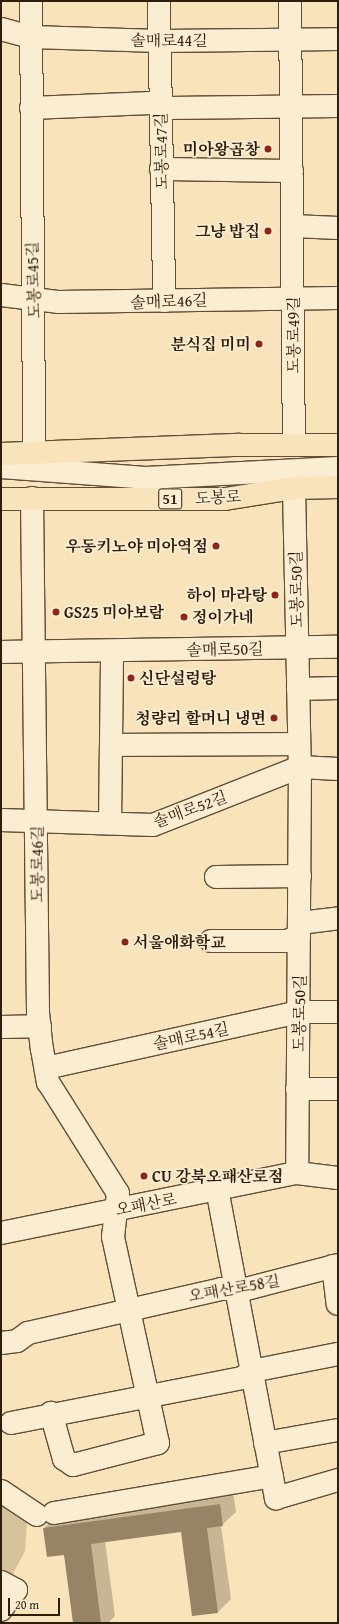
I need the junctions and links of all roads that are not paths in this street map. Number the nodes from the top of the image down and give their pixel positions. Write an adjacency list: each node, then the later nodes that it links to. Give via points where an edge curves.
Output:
1 (31, 1): 5 (street, 도봉로45길)
2 (159, 1): 8 (street, 도봉로47길)
3 (290, 1): 7 (street, 도봉로49길)
4 (1, 29): 5 (street, 솔매로44길)
5 (31, 37): 8 (street, 솔매로44길); 12 (street, 도봉로45길)
6 (338, 39): 7 (street, 솔매로44길)
7 (290, 40): 8 (street, 솔매로44길); 11 (street, 도봉로49길)
8 (159, 41): 9 (street, 도봉로47길)
9 (160, 106): 11 (street); 12 (street, via 152,103); 13 (street, 도봉로47길)
10 (338, 106): 11 (street)
11 (292, 107): 14 (street, 도봉로49길)
12 (31, 108): 20 (street, 도봉로45길)
13 (161, 169): 14 (street); 21 (street, 도봉로47길)
14 (292, 171): 15 (street, 도봉로49길)
15 (293, 226): 16 (street); 18 (street, 도봉로49길)
16 (338, 228)
17 (1, 295): 20 (street, 솔매로46길)
18 (293, 298): 19 (street, 솔매로46길); 21 (street, 솔매로46길); 22 (street, 도봉로49길)
19 (338, 298)
20 (32, 299): 21 (street, 솔매로46길); 24 (street, 도봉로45길)
21 (164, 301)
22 (294, 443): 23 (main road); 24 (main road)
23 (338, 445)
24 (34, 452): 25 (main road)
25 (1, 454)
26 (1, 468): 27 (street, via 146,478)
27 (338, 468)
28 (338, 478): 29 (street, via 182,488 104,488)
29 (1, 480)
30 (338, 487): 31 (main road, 도봉로 / 51)
31 (294, 488): 32 (main road, 도봉로 / 51, via 225,499); 35 (street, 도봉로50길)
32 (32, 498): 33 (main road, 도봉로 / 51); 38 (street, 도봉로46길)
33 (1, 499)
34 (338, 647): 35 (street, 솔매로50길)
35 (297, 648): 36 (street, 솔매로50길); 40 (street, 도봉로50길)
36 (112, 651): 38 (street, 솔매로50길); 42 (street)
37 (1, 652): 38 (street, 솔매로50길)
38 (36, 652): 45 (street, 도봉로46길)
39 (338, 688): 40 (street)
40 (298, 689): 41 (street, 도봉로50길)
41 (299, 744): 42 (street); 43 (street, 도봉로50길)
42 (111, 745): 47 (street)
43 (300, 767): 44 (street, 솔매로52길); 47 (street, 솔매로52길, via 153,825); 48 (street, 도봉로50길)
44 (338, 769)
45 (37, 819): 46 (street, 솔매로52길); 47 (street, 솔매로52길); 55 (street, 도봉로46길)
46 (1, 820)
47 (110, 823)
48 (300, 876): 49 (street); 51 (street, 도봉로50길)
49 (216, 877)
50 (338, 918): 51 (street)
51 (299, 930): 52 (street, via 287,942); 53 (street, 도봉로50길)
52 (211, 941)
53 (299, 1012): 54 (street, 솔매로54길); 57 (street, 솔매로54길); 58 (street, 도봉로50길)
54 (338, 1012)
55 (40, 1026): 56 (street); 57 (street, 도봉로46길)
56 (1, 1027)
57 (46, 1068): 63 (street, 도봉로46길, via 48,1082 118,1193)
58 (297, 1089): 59 (street); 60 (street, 도봉로50길)
59 (338, 1089)
60 (297, 1173): 61 (street, 오패산로); 62 (street, 오패산로)
61 (338, 1178)
62 (217, 1189): 63 (street, 오패산로); 66 (street)
63 (119, 1209): 64 (street, 오패산로); 68 (street, via 113,1237)
64 (1, 1233)
65 (336, 1265): 66 (street, 오패산로58길); 67 (street)
66 (236, 1289): 68 (street, 오패산로58길, via 221,1289); 71 (street)
67 (338, 1304)
68 (129, 1310): 69 (street, 오패산로58길, via 28,1333 17,1341); 72 (street)
69 (1, 1343)
70 (338, 1354): 71 (street)
71 (252, 1371): 72 (street, via 242,1378); 76 (street)
72 (148, 1396): 73 (street); 73 (street, via 158,1443 73,1464 64,1459)
73 (51, 1413): 74 (street)
74 (11, 1423)
75 (338, 1430): 76 (street)
76 (265, 1443): 77 (street)
77 (272, 1476): 78 (street, via 276,1498); 79 (street, via 46,1514)
78 (338, 1480)
79 (1, 1490)
80 (1, 1582): 81 (street, via 16,1590)
81 (1, 1610)

